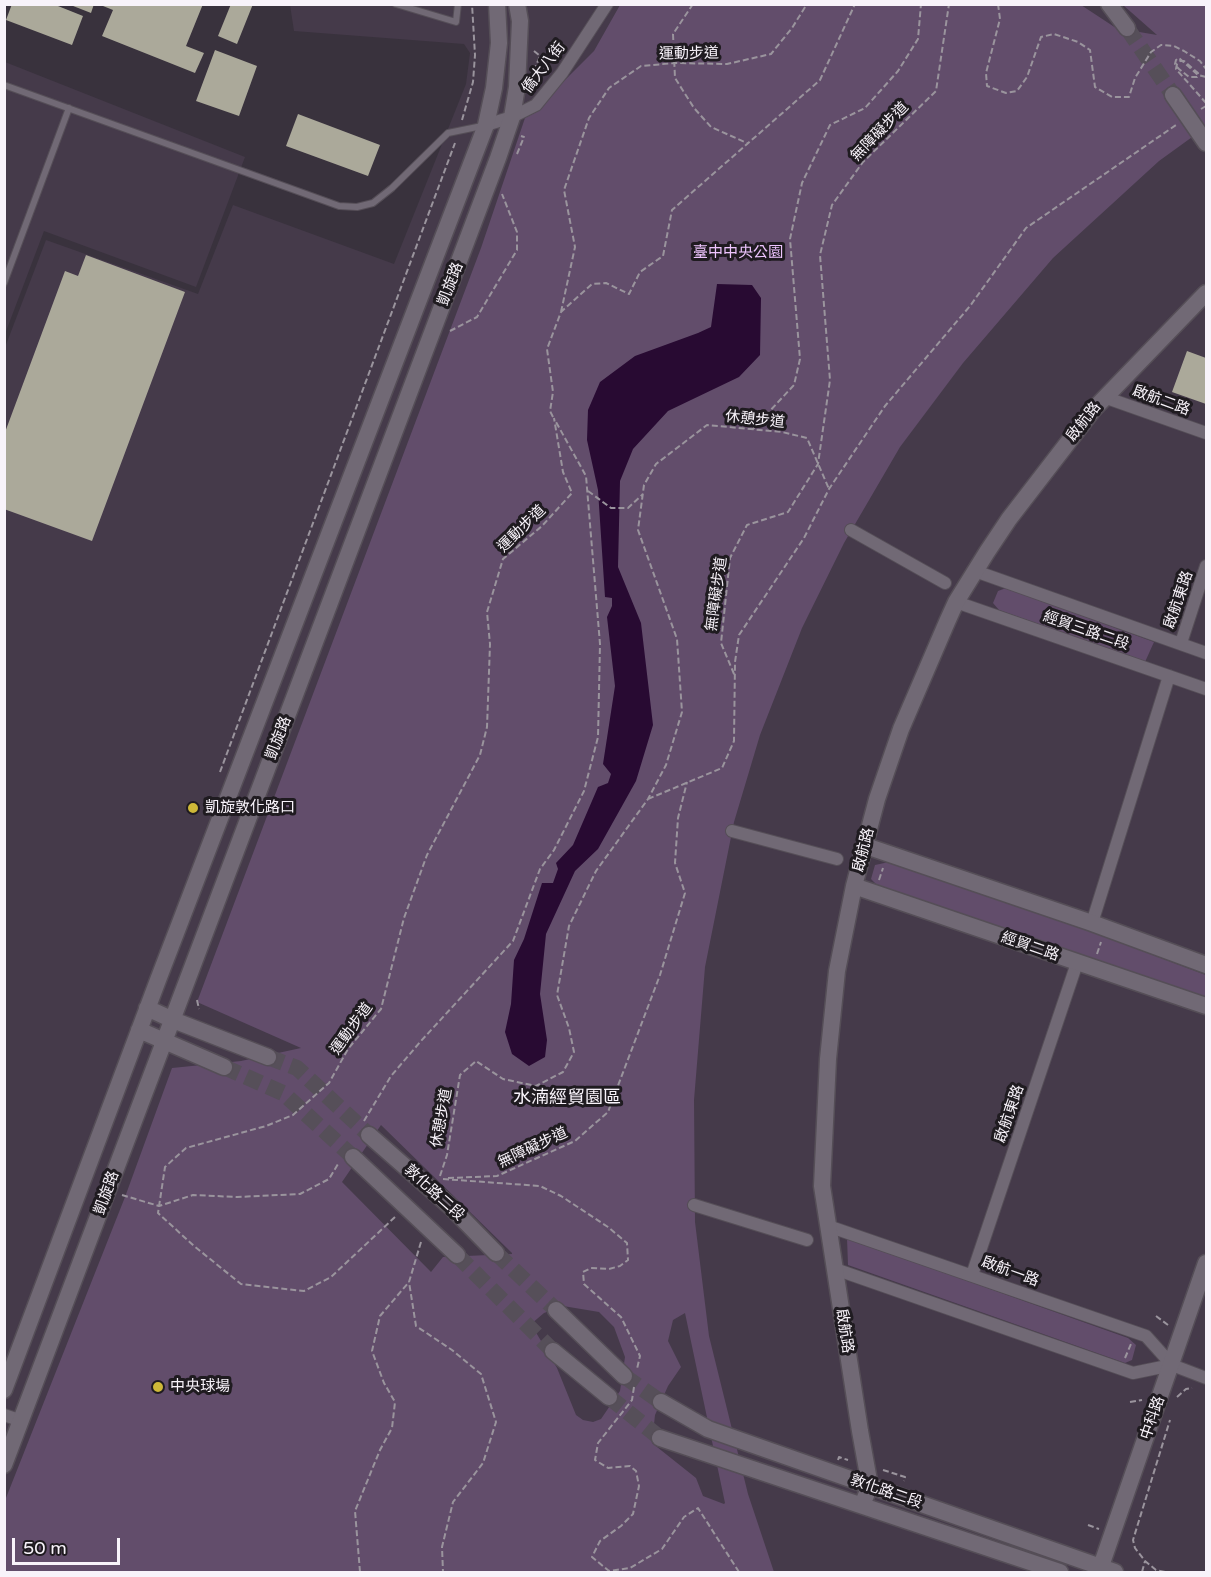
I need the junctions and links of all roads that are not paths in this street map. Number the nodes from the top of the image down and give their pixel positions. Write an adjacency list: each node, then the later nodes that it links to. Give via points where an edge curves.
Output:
1 (396, 4): 2 (lane, via 456,22)
2 (458, 4)
3 (497, 4): 12 (street, 凱旋路, via 499,43)
4 (517, 4): 11 (street, 凱旋路, via 520,21)
5 (607, 4): 11 (street, 僑大八街, via 548,92 536,105)
6 (1109, 4): 7 (street)
7 (1127, 28)
8 (4, 85): 10 (lane)
9 (1173, 95): 13 (street)
10 (69, 108): 12 (lane, via 339,206 357,207 373,203 448,133); 14 (lane)
11 (512, 117): 12 (street, 僑大八街); 36 (street, 凱旋路)
12 (486, 125): 35 (street, 凱旋路)
13 (1206, 143)
14 (4, 283)
15 (1206, 293): 16 (street, 啟航路)
16 (1104, 397): 17 (street, 啟航二路); 20 (street, 啟航路, via 1009,519)
17 (1206, 433)
18 (851, 530): 21 (street)
19 (1206, 567): 23 (street, 啟航東路)
20 (975, 571): 22 (street, 啟航路); 23 (street, 經貿三路二段)
21 (945, 583)
22 (956, 602): 25 (street, 經貿三路二段); 28 (street, 啟航路, via 901,729)
23 (1181, 643): 24 (street, 經貿三路二段)
24 (1206, 653)
25 (1169, 676): 26 (street, 經貿三路二段); 31 (street)
26 (1206, 689)
27 (732, 831): 29 (street)
28 (866, 846): 30 (street, 啟航路); 31 (street)
29 (837, 858)
30 (854, 886): 32 (street, 經貿二路); 44 (street, 啟航路, via 837,971 828,1059 822,1185)
31 (1092, 923): 33 (street)
32 (1077, 963): 34 (street, 經貿二路); 50 (street, 啟航東路)
33 (1206, 965)
34 (1206, 1006)
35 (147, 1008): 36 (street); 37 (street, 凱旋路)
36 (171, 1020): 38 (street, 凱旋路); 39 (street)
37 (139, 1030): 38 (street); 56 (street, 凱旋路)
38 (163, 1042): 40 (street); 60 (street, 凱旋路)
39 (268, 1057)
40 (224, 1066)
41 (365, 1131): 46 (street, 敦化路二段, via 452,1207)
42 (348, 1158): 47 (street, 敦化路二段)
43 (694, 1205): 45 (street)
44 (828, 1226): 49 (street, 啟航路); 50 (street, 啟航一路)
45 (807, 1240)
46 (496, 1253)
47 (457, 1255)
48 (1206, 1263): 53 (street, 中科路)
49 (835, 1269): 53 (street, via 1133,1373); 63 (street, 啟航路)
50 (972, 1275): 53 (street, 啟航一路, via 1146,1336)
51 (556, 1310): 54 (street)
52 (553, 1351): 57 (street)
53 (1172, 1365): 55 (street, 啟航一路); 65 (street, 中科路)
54 (624, 1376)
55 (1206, 1378)
56 (4, 1390)
57 (609, 1397)
58 (661, 1402): 63 (street, 敦化路二段, via 708,1428)
59 (4, 1415): 60 (street)
60 (22, 1421): 62 (street, 凱旋路)
61 (660, 1438): 64 (street, 敦化路二段)
62 (4, 1465)
63 (870, 1486): 64 (street); 65 (street, 敦化路二段)
64 (862, 1505): 66 (street, 敦化路二段)
65 (1105, 1571)
66 (1060, 1572)

